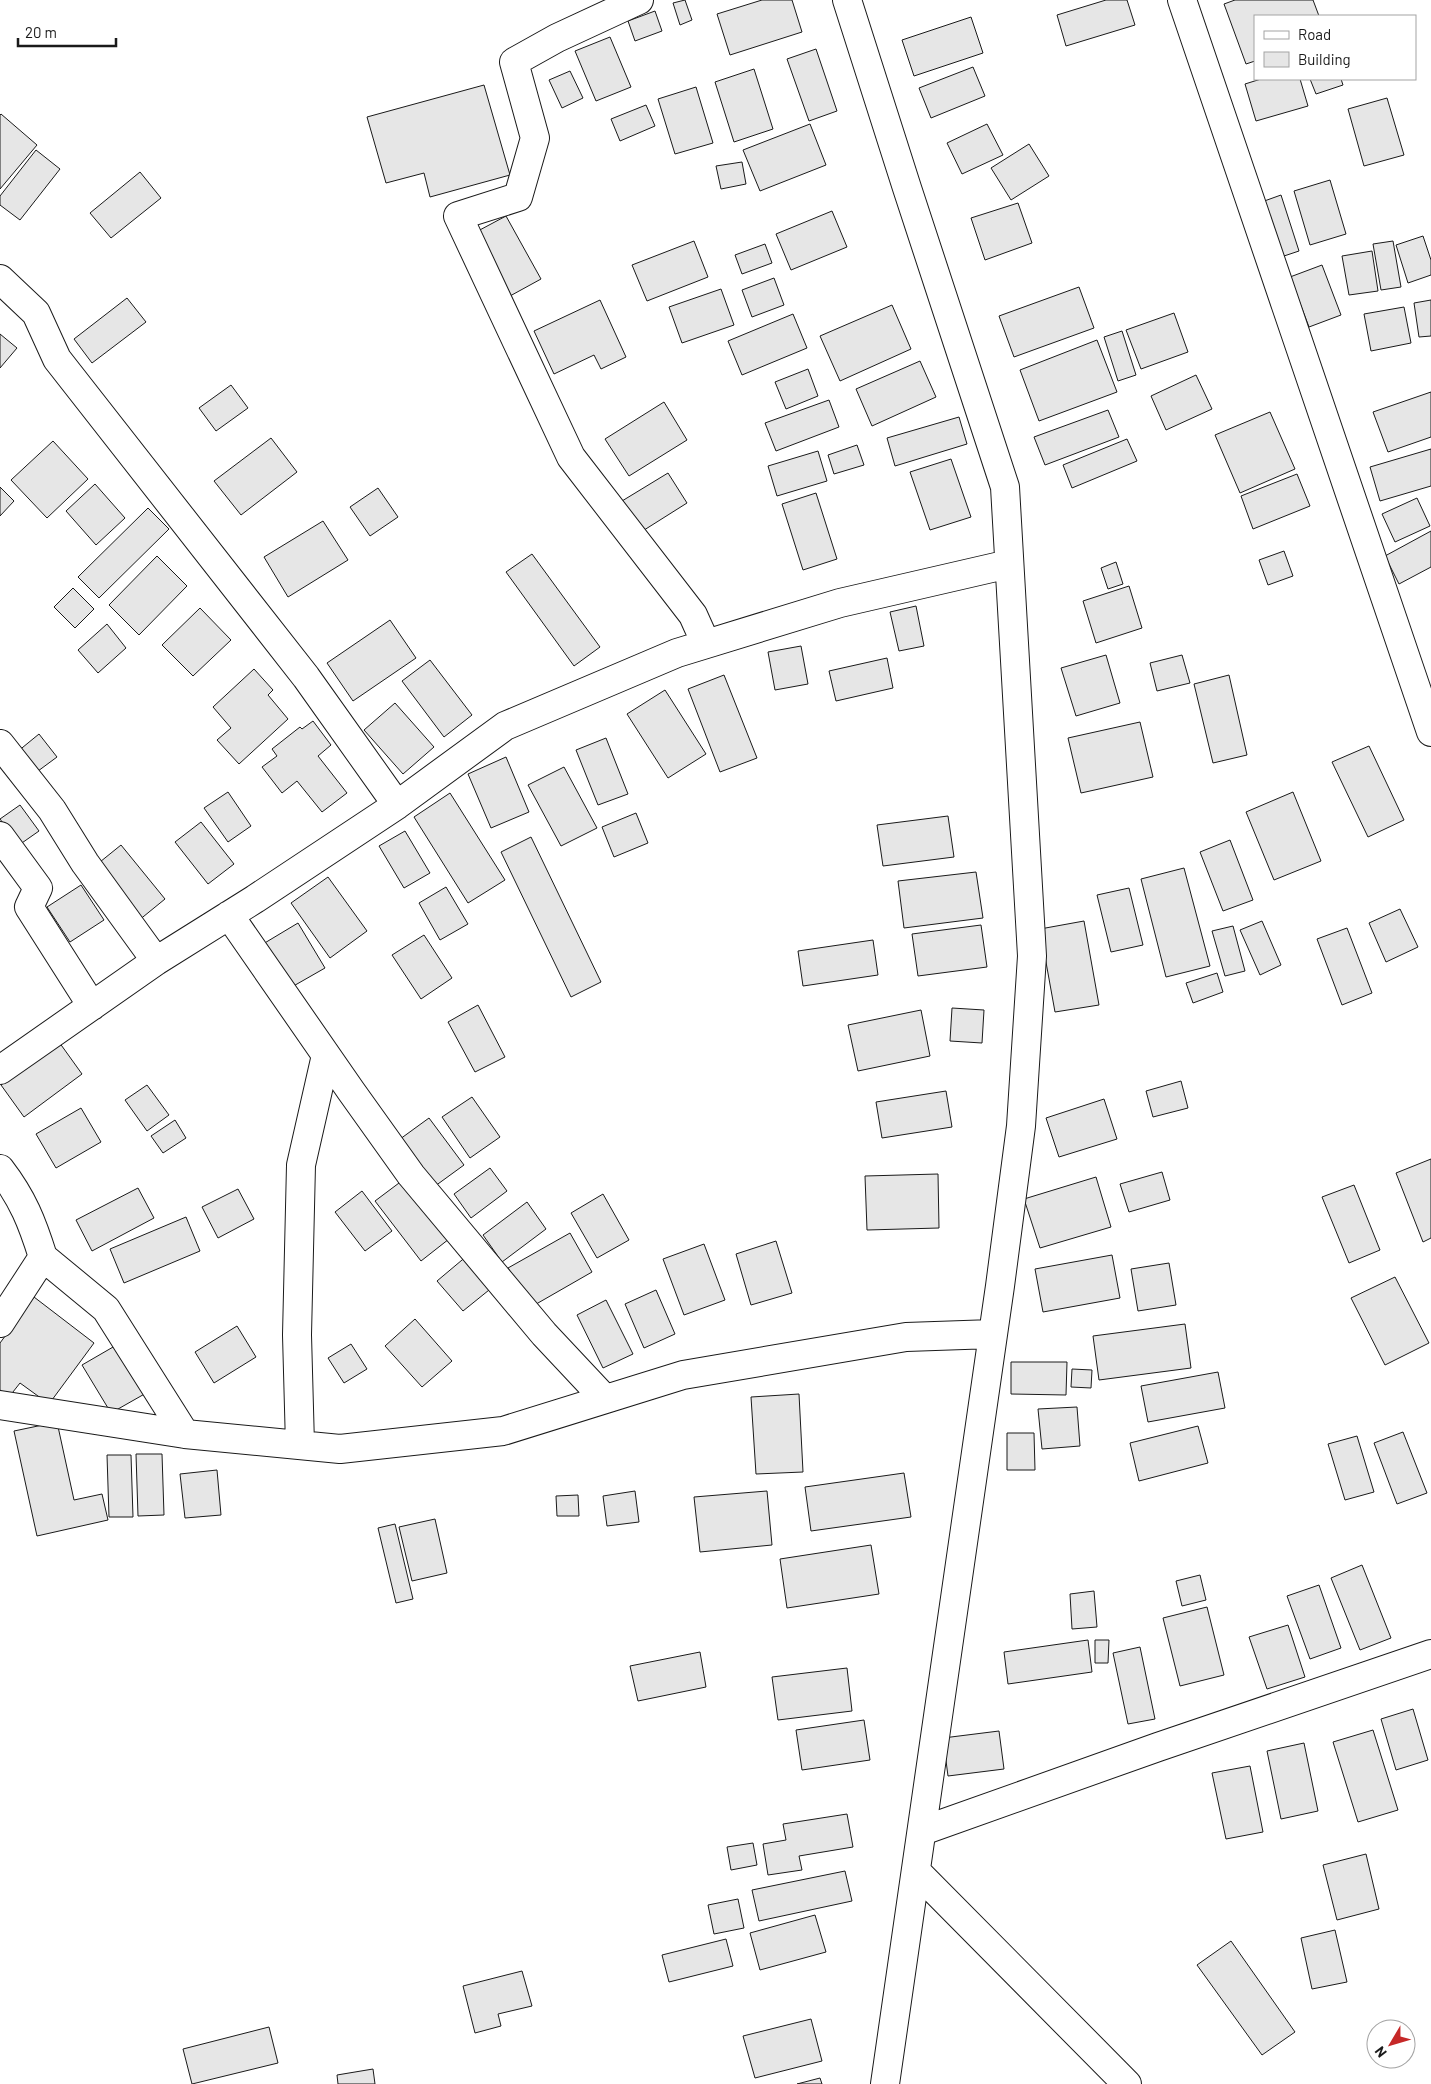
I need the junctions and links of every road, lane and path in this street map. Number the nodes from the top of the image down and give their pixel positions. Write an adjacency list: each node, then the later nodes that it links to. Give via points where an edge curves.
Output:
1 (639, 0): 6 (street, via 514,62 535,138 518,196 458,216 571,457 693,616)
2 (847, 0): 5 (street, via 1005,487)
3 (1182, 0): 7 (street)
4 (0, 279): 10 (street, via 36,313 57,359 306,677)
5 (1009, 564): 6 (street, via 840,603); 20 (street, via 1032,956 1021,1126)
6 (706, 644): 10 (street, via 677,653 505,726)
7 (1421, 672): 8 (street)
8 (1431, 732)
9 (0, 744): 13 (street, via 52,810 85,863)
10 (397, 805): 12 (street)
11 (0, 836): 14 (street, via 38,888 29,907)
12 (229, 915): 13 (street); 15 (street)
13 (156, 961): 14 (street)
14 (92, 1006): 16 (street)
15 (326, 1055): 21 (street, via 411,1175 544,1334); 24 (street, via 300,1165 297,1335)
16 (0, 1070)
17 (0, 1169): 18 (street, via 33,1223)
18 (43, 1257): 19 (street); 23 (street, via 106,1309)
19 (0, 1323)
20 (993, 1334): 21 (street, via 896,1338 683,1375); 26 (street)
21 (605, 1399): 24 (street, via 503,1431 340,1449)
22 (0, 1405): 23 (street)
23 (185, 1434): 24 (street)
24 (300, 1445)
25 (1431, 1654): 26 (street)
26 (922, 1831): 27 (street)
27 (916, 1871): 28 (street); 29 (street)
28 (885, 2084)
29 (1127, 2084)

